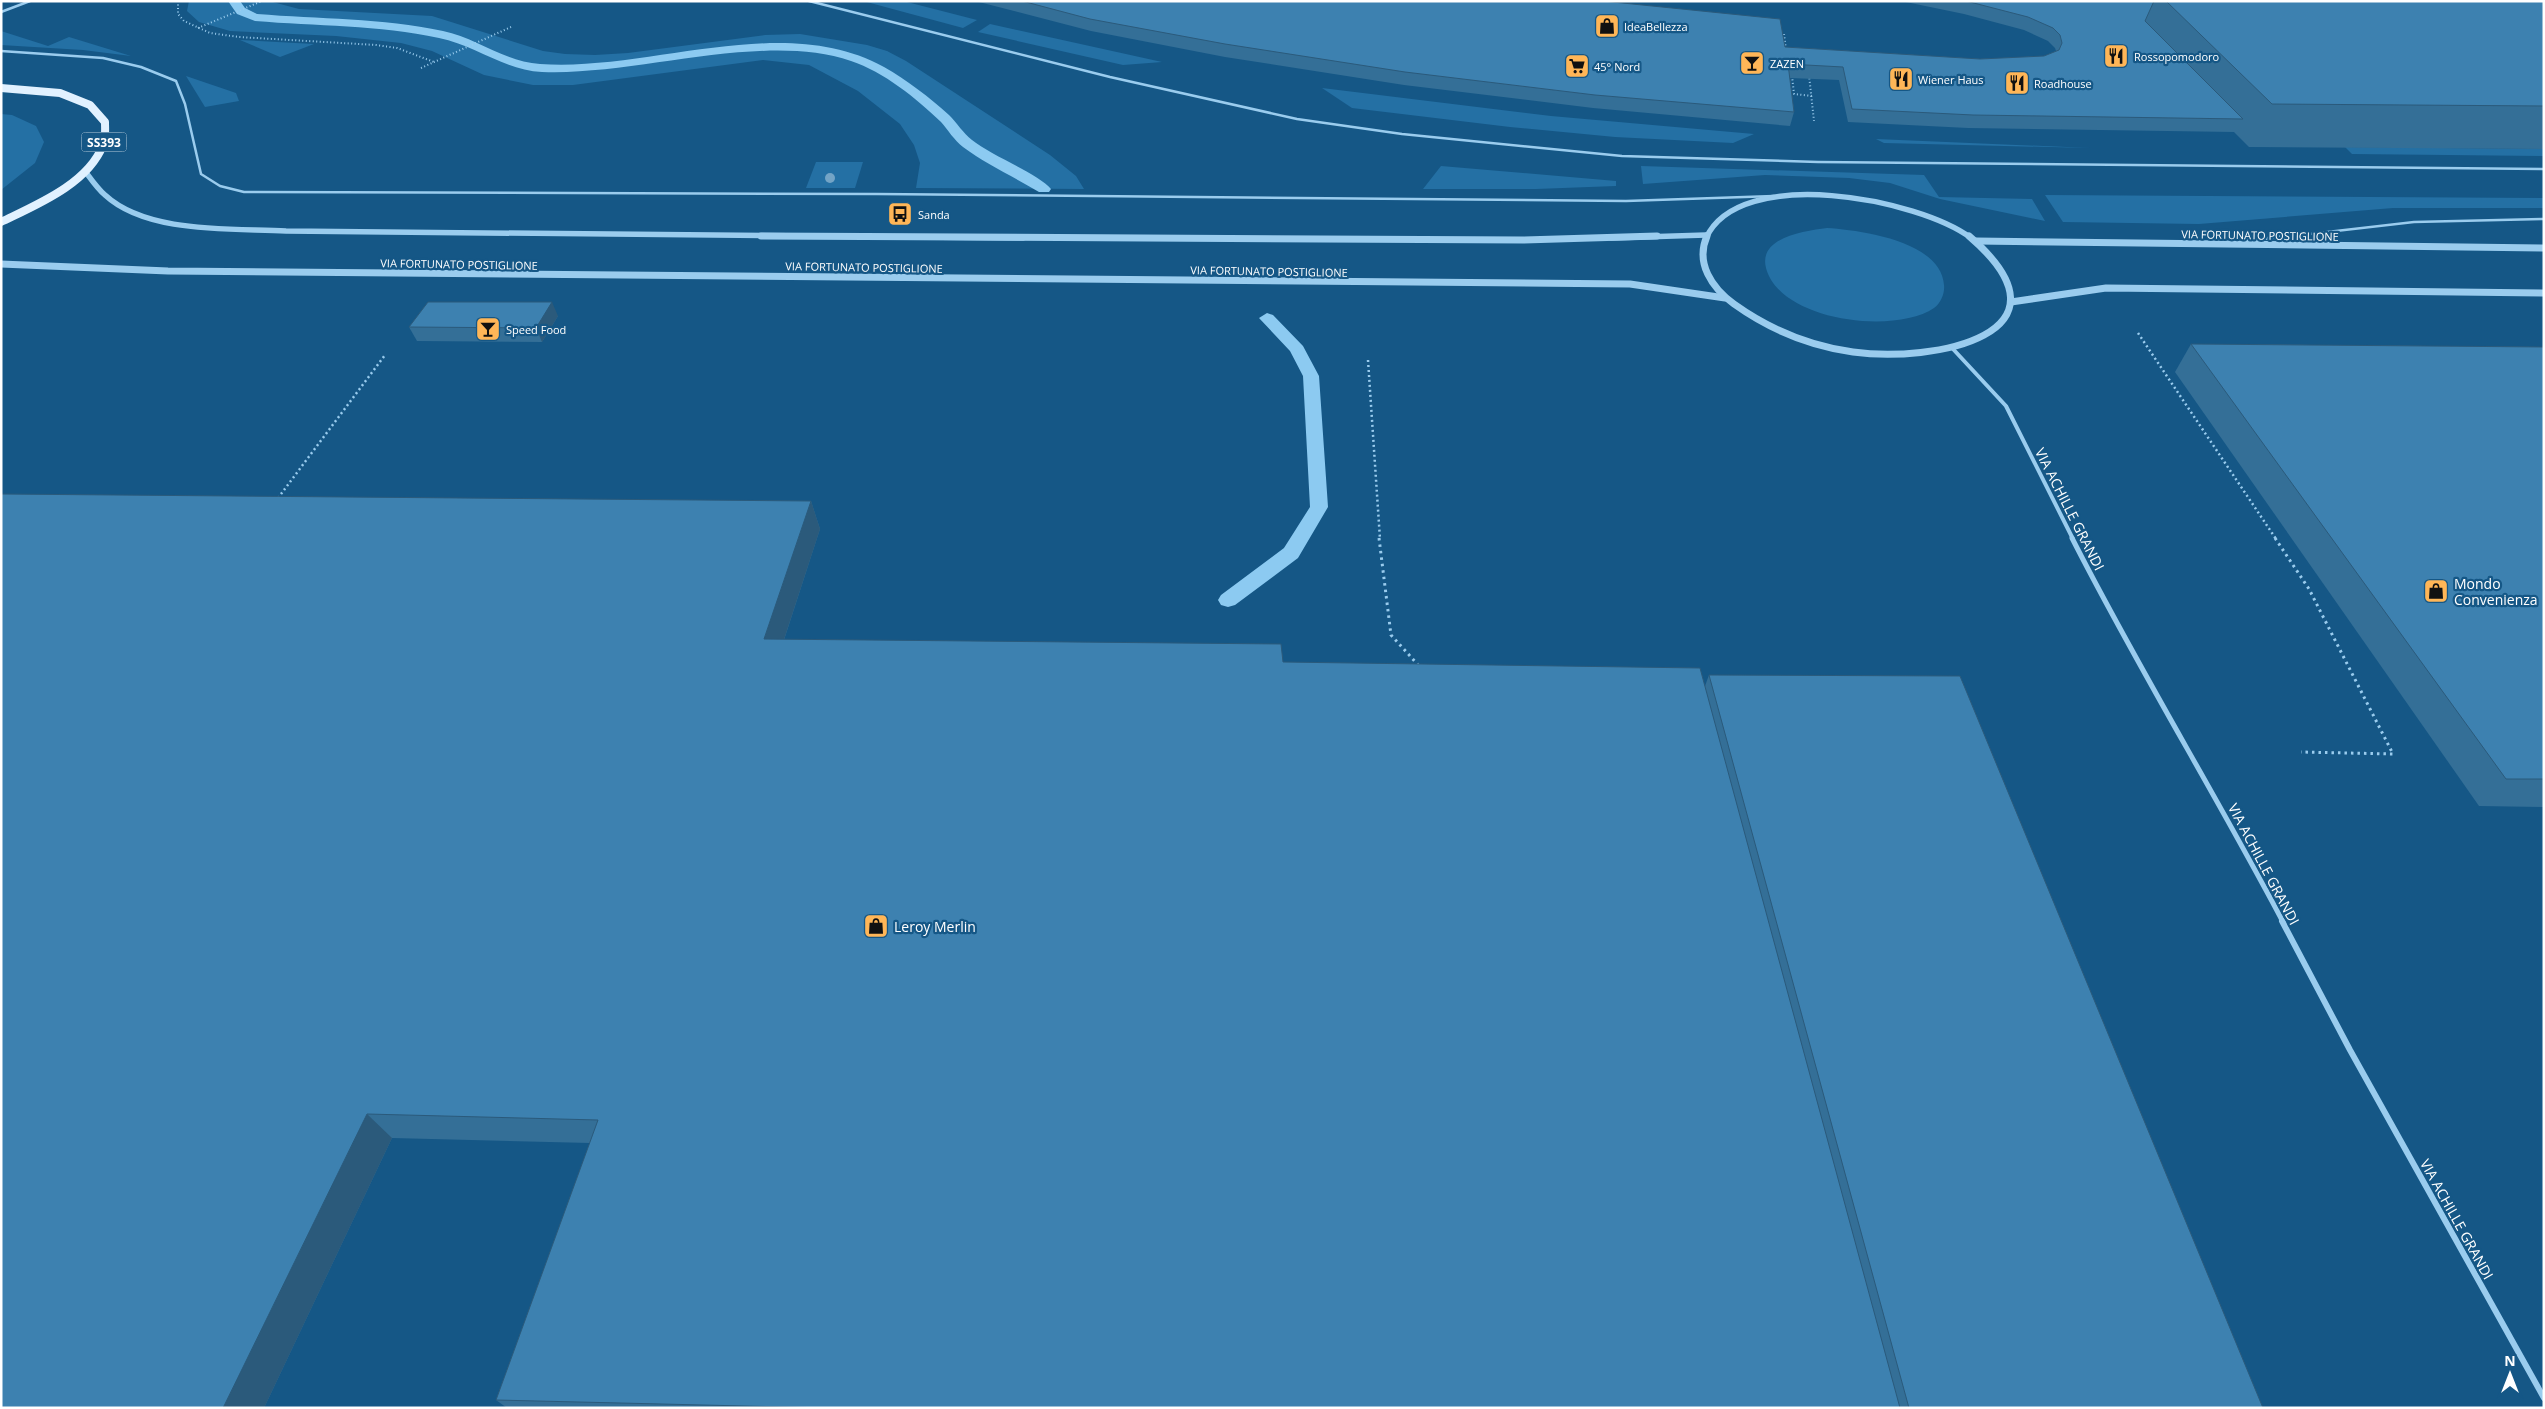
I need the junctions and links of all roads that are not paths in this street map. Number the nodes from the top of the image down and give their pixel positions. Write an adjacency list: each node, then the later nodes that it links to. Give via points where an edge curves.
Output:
1 (30, 1): 3 (lane)
2 (809, 1): 6 (lane, via 1091,73 1298,119 1402,134 1612,155 1818,162)
3 (1, 12)
4 (1, 51): 8 (lane, via 110,59 137,65 176,81 185,104 201,174 220,186 244,192 1626,201)
5 (1, 88): 7 (main road, SS393, via 60,93 90,105 105,122 104,144)
6 (2544, 169)
7 (85, 170): 10 (main road, SS393, via 42,202); 11 (street, via 105,195 138,214 172,224 286,231 1524,240)
8 (1794, 195): 11 (street, via 1738,208 1718,220); 12 (street, via 1834,195 1891,204 1951,226)
9 (2544, 220): 13 (lane, via 2414,222)
10 (1, 222)
11 (1706, 235): 17 (street, via 1701,255 1708,276)
12 (1976, 242): 13 (street, VIA FORTUNATO POSTIGLIONE); 18 (street, via 1996,261 2009,281)
13 (2217, 245): 14 (street, VIA FORTUNATO POSTIGLIONE)
14 (2544, 248)
15 (1, 264): 17 (street, VIA FORTUNATO POSTIGLIONE, via 168,271 1630,284)
16 (2544, 293): 18 (street, via 2106,288)
17 (1726, 298): 19 (street, via 1762,323 1811,342 1866,354 1919,354)
18 (2011, 302): 19 (street, via 2004,319 1988,334)
19 (1953, 349): 20 (street, VIA ACHILLE GRANDI, via 2006,406 2094,581 2223,810 2350,1050)
20 (2544, 1398)

